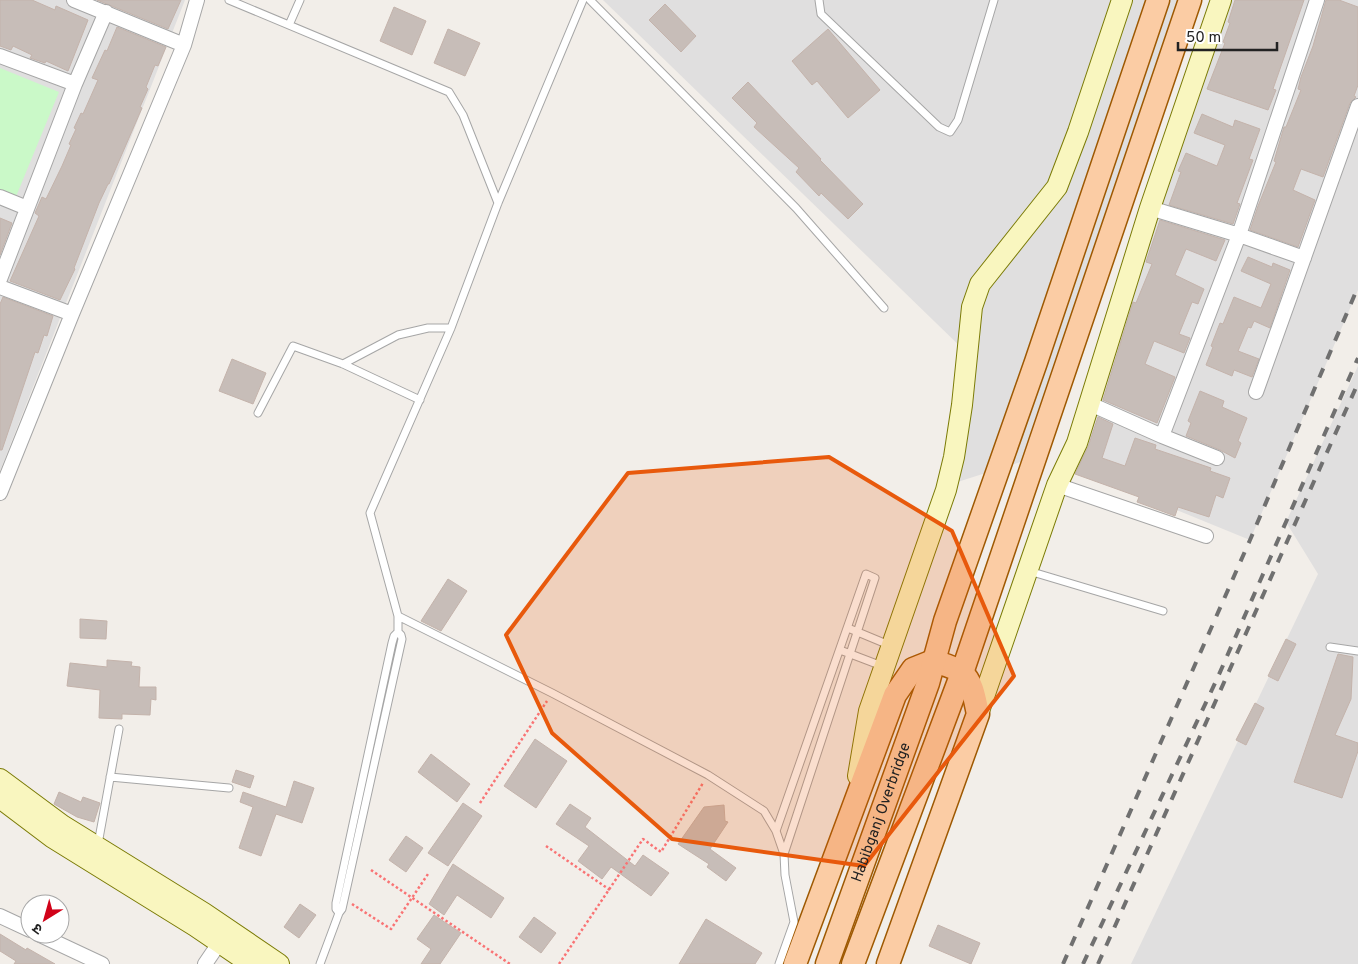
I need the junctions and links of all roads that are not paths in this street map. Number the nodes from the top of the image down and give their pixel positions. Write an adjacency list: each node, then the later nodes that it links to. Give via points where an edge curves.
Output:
1 (74, 0): 14 (street)
2 (197, 0): 16 (street)
3 (229, 0): 15 (lane)
4 (300, 0): 15 (lane)
5 (582, 0): 21 (lane)
6 (590, 0): 28 (lane, via 796,208)
7 (819, 0): 8 (lane, via 821,14 939,128 950,132 958,120)
8 (994, 0)
9 (1122, 0): 47 (street, via 1057,188 980,284 972,307 962,405 946,490)
10 (1158, 0): 52 (main road, Habibganj Overbridge)
11 (1190, 0): 54 (main road, Habibganj Overbridge)
12 (1221, 0): 23 (street)
13 (1317, 0): 24 (street)
14 (106, 12): 16 (street); 18 (street)
15 (289, 25): 21 (lane, via 449,92 463,114)
16 (184, 45): 29 (street)
17 (0, 56): 18 (street)
18 (75, 84): 22 (street)
19 (1358, 106): 25 (street)
20 (0, 197): 22 (street)
21 (498, 202): 30 (lane)
22 (27, 208): 26 (street)
23 (1150, 208): 24 (street); 34 (street)
24 (1239, 235): 25 (street); 36 (street)
25 (1304, 258): 32 (street)
26 (0, 279)
27 (0, 288): 29 (street)
28 (884, 308)
29 (72, 314): 39 (street)
30 (451, 328): 31 (lane, via 428,328 398,335); 33 (lane)
31 (343, 364): 33 (lane); 35 (lane, via 293,346)
32 (1256, 392)
33 (420, 400): 43 (lane, via 370,513)
34 (1088, 403): 36 (street); 38 (street, via 1074,450)
35 (258, 413)
36 (1162, 436): 37 (street)
37 (1217, 458)
38 (1057, 485): 40 (street); 41 (street)
39 (0, 493)
40 (1206, 536)
41 (1028, 570): 42 (lane); 55 (street)
42 (1162, 612)
43 (398, 616): 45 (lane); 62 (lane, via 708,775 758,806)
44 (848, 628): 46 (lane); 46 (lane, via 866,574 875,578); 49 (lane)
45 (398, 632): 65 (lane, via 392,643 344,859 336,906); 65 (lane, via 402,639 345,900)
46 (858, 632): 47 (lane); 51 (lane)
47 (892, 646): 53 (street)
48 (1330, 647): 50 (lane)
49 (840, 650): 51 (lane); 62 (lane)
50 (1358, 651)
51 (850, 655): 53 (lane); 64 (lane)
52 (933, 661): 54 (main road); 61 (main road, via 913,669 895,695); 77 (main road, Habibganj Overbridge, via 928,683)
53 (884, 667): 61 (street, via 870,711)
54 (962, 673): 55 (main road, via 974,693); 78 (main road, Habibganj Overbridge)
55 (978, 714): 79 (main road)
56 (119, 729): 57 (lane)
57 (110, 778): 59 (lane); 63 (lane)
58 (0, 779): 63 (street)
59 (229, 788)
60 (0, 798): 68 (street, via 53,838)
61 (853, 808): 76 (main road)
62 (776, 831): 64 (lane)
63 (97, 847): 68 (street)
64 (784, 854): 75 (lane, via 794,922)
65 (339, 913): 74 (lane)
66 (0, 916): 67 (street)
67 (20, 925)
68 (224, 936): 71 (street); 72 (street); 73 (street)
69 (59, 944): 70 (street)
70 (102, 964)
71 (206, 964)
72 (251, 964)
73 (279, 964)
74 (320, 964)
75 (779, 964)
76 (795, 964)
77 (827, 964)
78 (853, 964)
79 (888, 964)

